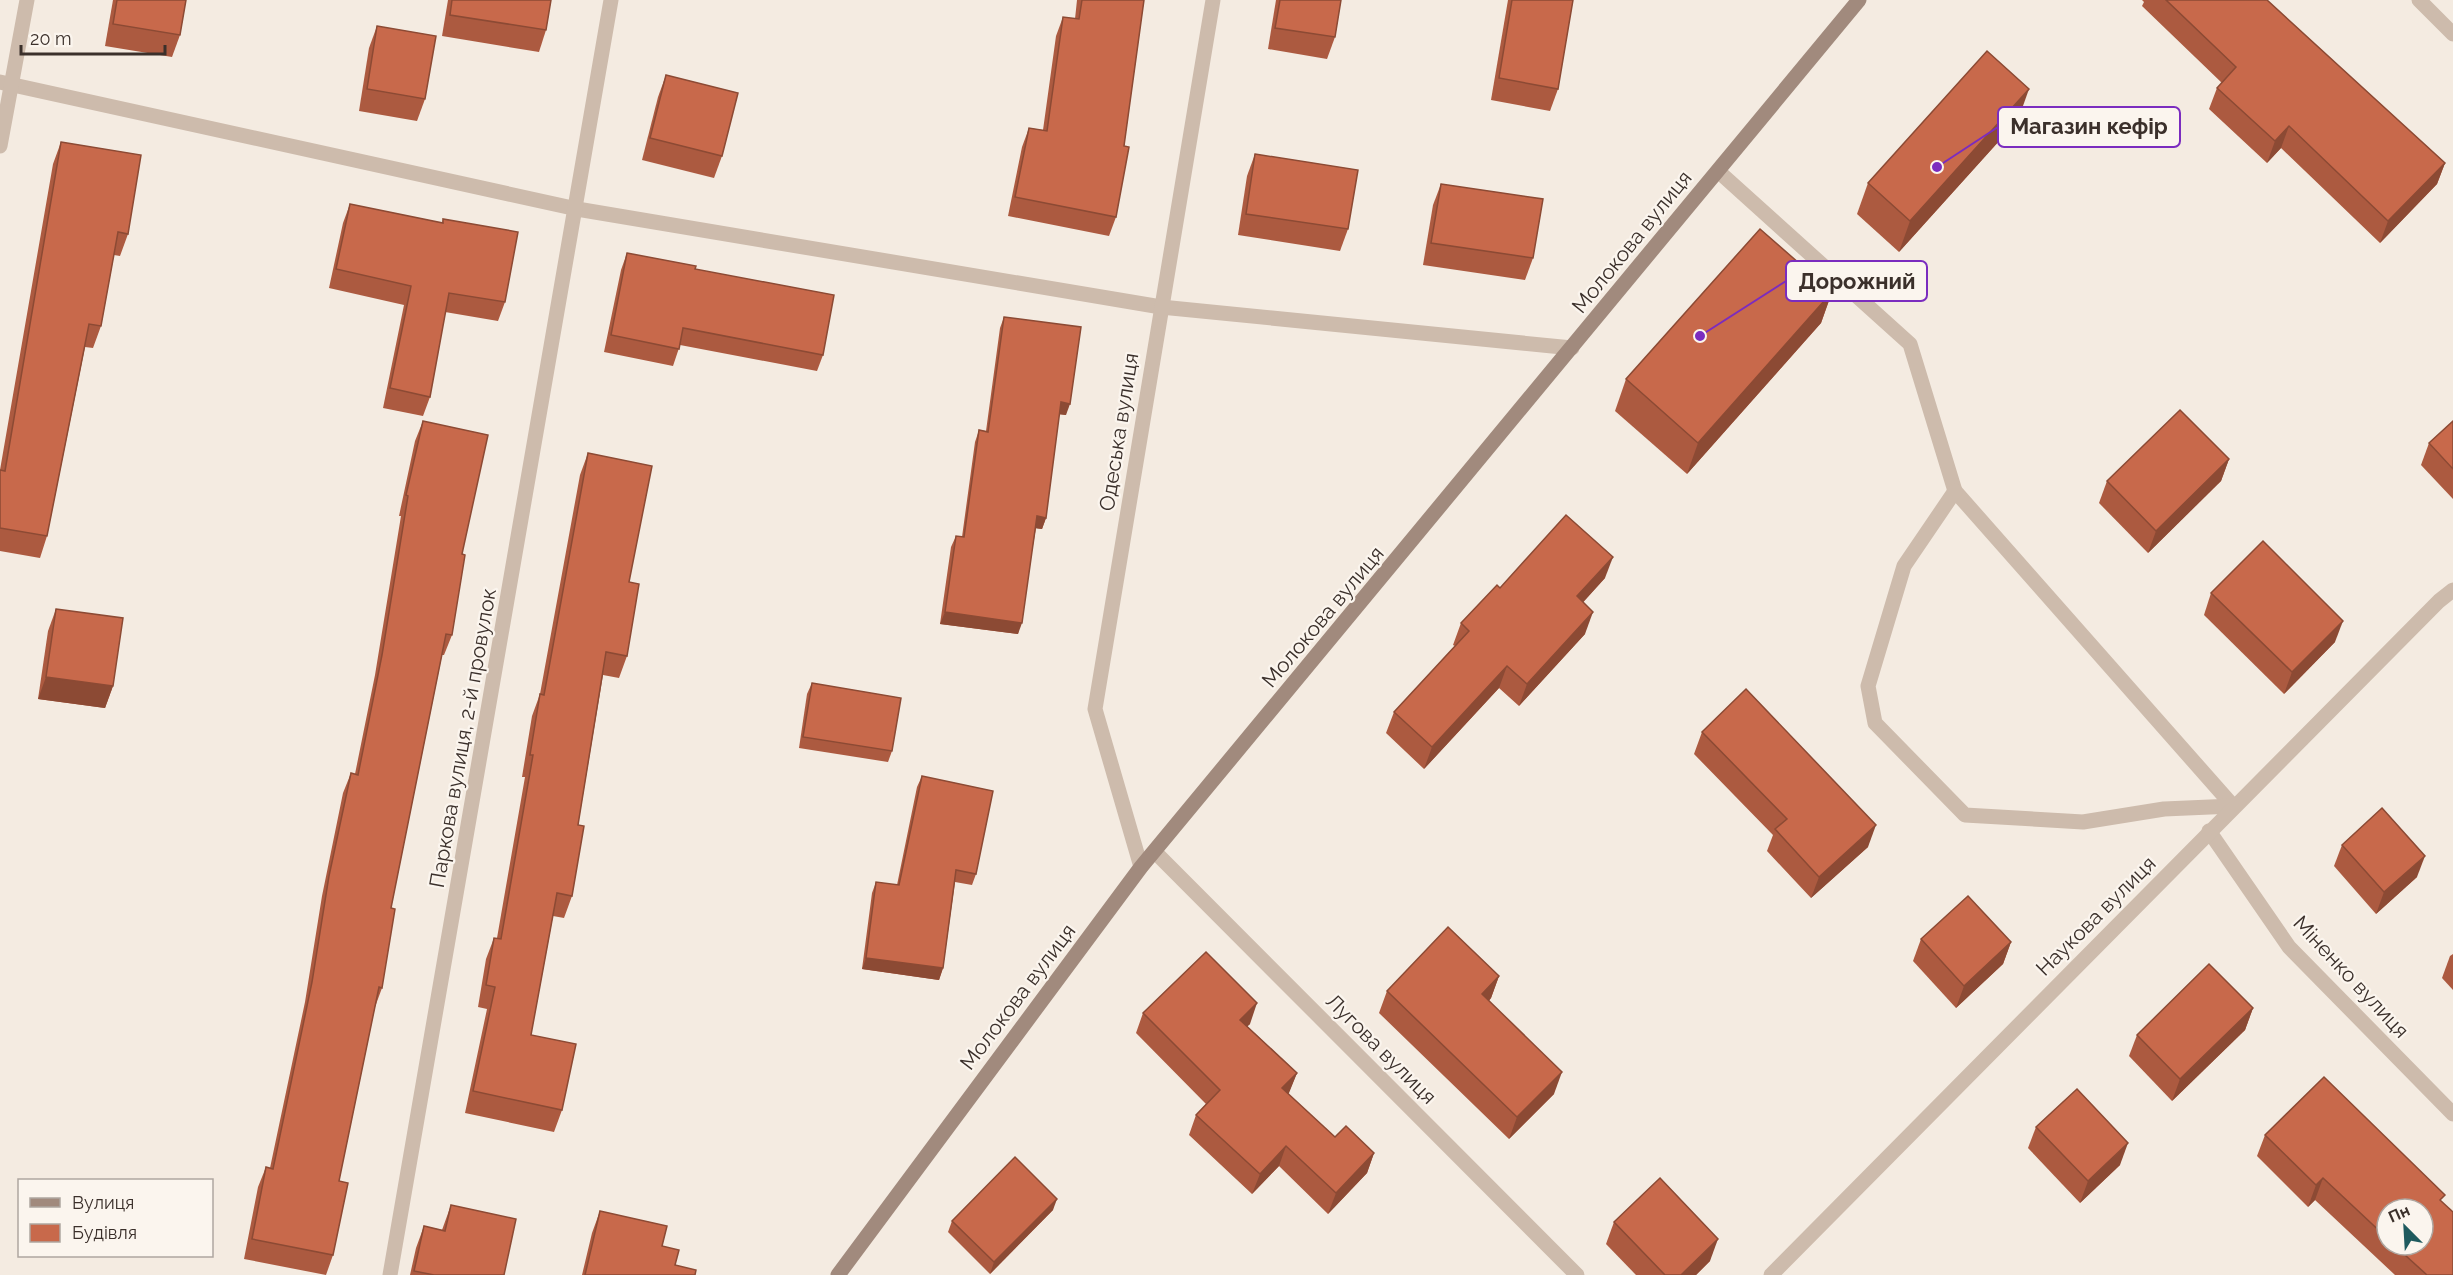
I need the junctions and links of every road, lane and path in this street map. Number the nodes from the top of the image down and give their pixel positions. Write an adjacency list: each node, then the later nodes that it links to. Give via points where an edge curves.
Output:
1 (27, 0): 7 (street)
2 (611, 0): 10 (street, Паркова вулиця, 2-й провулок)
3 (1213, 0): 11 (street, Одеська вулиця)
4 (1859, 0): 9 (street, Молокова вулиця)
5 (2419, 0): 6 (street)
6 (2453, 34)
7 (6, 83): 8 (street); 10 (street)
8 (0, 146)
9 (1718, 171): 12 (street, Молокова вулиця); 13 (street, via 1910,344)
10 (577, 208): 11 (street); 20 (street, Паркова вулиця, 2-й провулок)
11 (1161, 307): 12 (street); 18 (street, Одеська вулиця, via 1095,708)
12 (1572, 348): 17 (street, Молокова вулиця)
13 (1956, 491): 15 (street); 15 (street, via 1904,566 1868,687 1875,723 1965,815 2083,822 2164,809)
14 (2453, 590): 15 (street, Наукова вулиця)
15 (2233, 806): 16 (street, Наукова вулиця)
16 (2209, 831): 19 (street, Міненко вулиця, via 2289,947); 23 (street, Наукова вулиця)
17 (1155, 852): 18 (street, Молокова вулиця); 22 (street, Лугова вулиця)
18 (1141, 867): 21 (street, Молокова вулиця)
19 (2453, 1114)
20 (390, 1275)
21 (838, 1275)
22 (1577, 1275)
23 (1771, 1275)

